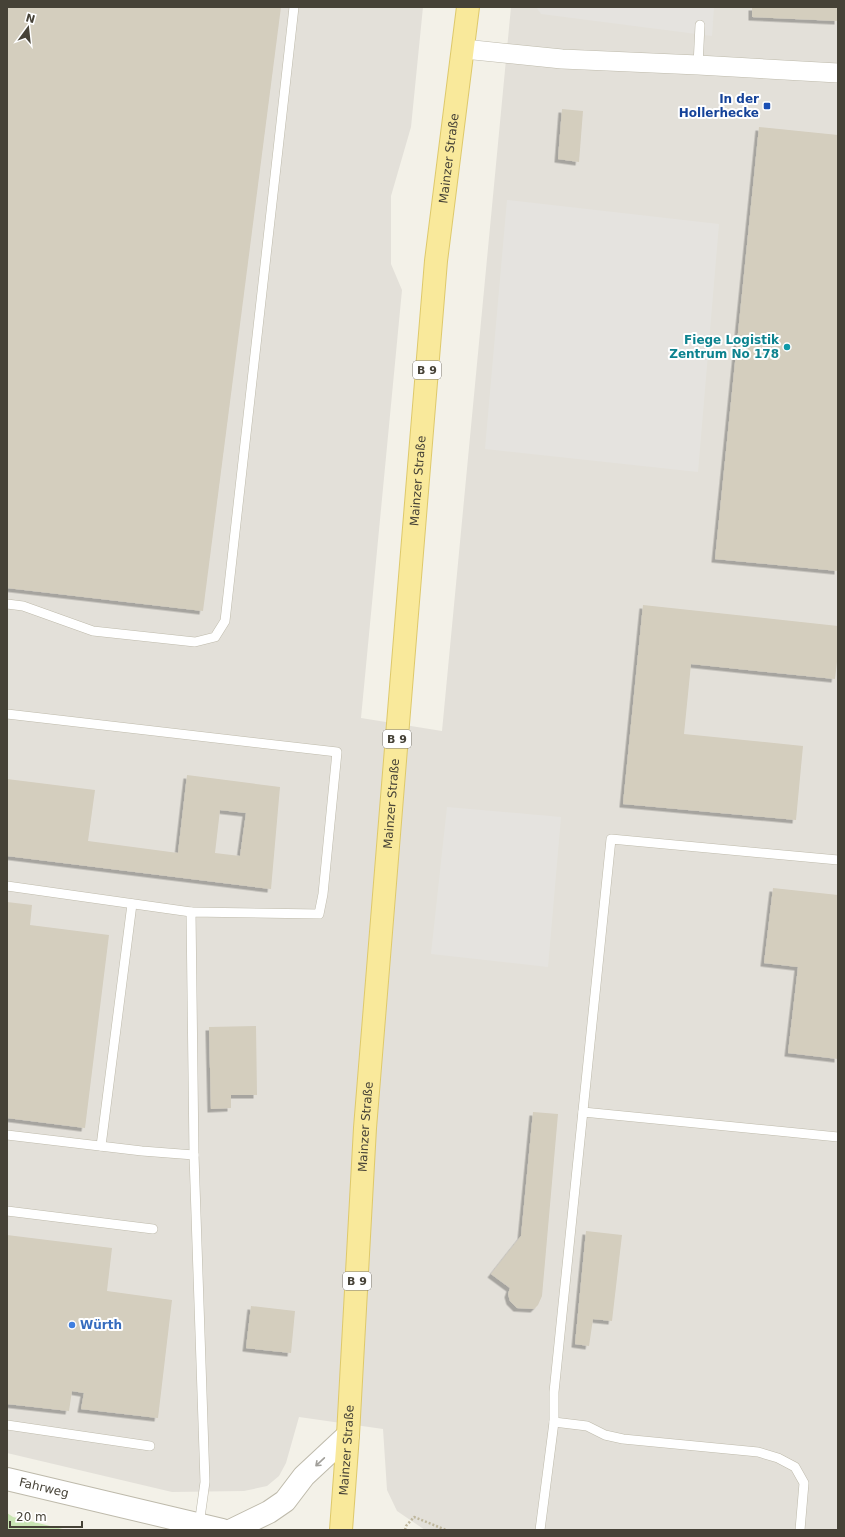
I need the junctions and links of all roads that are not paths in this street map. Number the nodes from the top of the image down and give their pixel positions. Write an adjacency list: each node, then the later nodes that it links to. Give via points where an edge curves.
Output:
1 (294, 7): 7 (lane, via 225,621 215,637 195,642 94,631 22,606)
2 (468, 7): 4 (main road, Mainzer Straße / B 9)
3 (700, 25): 5 (lane)
4 (464, 49): 5 (street, via 562,59); 22 (main road, Mainzer Straße / B 9, via 436,261 419,456 365,1128)
5 (698, 65): 6 (street)
6 (838, 73)
7 (7, 604)
8 (7, 714): 12 (lane, via 337,752 319,914)
9 (838, 860): 13 (lane, via 611,839)
10 (7, 886): 11 (lane)
11 (132, 904): 12 (lane); 16 (lane)
12 (191, 912): 17 (lane)
13 (583, 1112): 15 (lane); 20 (lane, via 555,1384)
14 (7, 1135): 16 (lane)
15 (838, 1137)
16 (101, 1146): 17 (lane)
17 (194, 1155): 25 (lane, via 205,1482)
18 (7, 1211): 19 (lane)
19 (153, 1229)
20 (554, 1422): 29 (lane); 30 (lane, via 587,1426 605,1435 623,1439 758,1452 778,1458 795,1467 804,1483)
21 (7, 1425): 23 (lane)
22 (348, 1435): 27 (street, one-way to 27, via 304,1476 285,1501); 28 (main road, Mainzer Straße / B 9)
23 (150, 1446)
24 (7, 1479): 25 (street, Fahrweg)
25 (199, 1525): 26 (street, Fahrweg)
26 (222, 1530)
27 (232, 1530)
28 (341, 1530)
29 (540, 1530)
30 (800, 1530)

